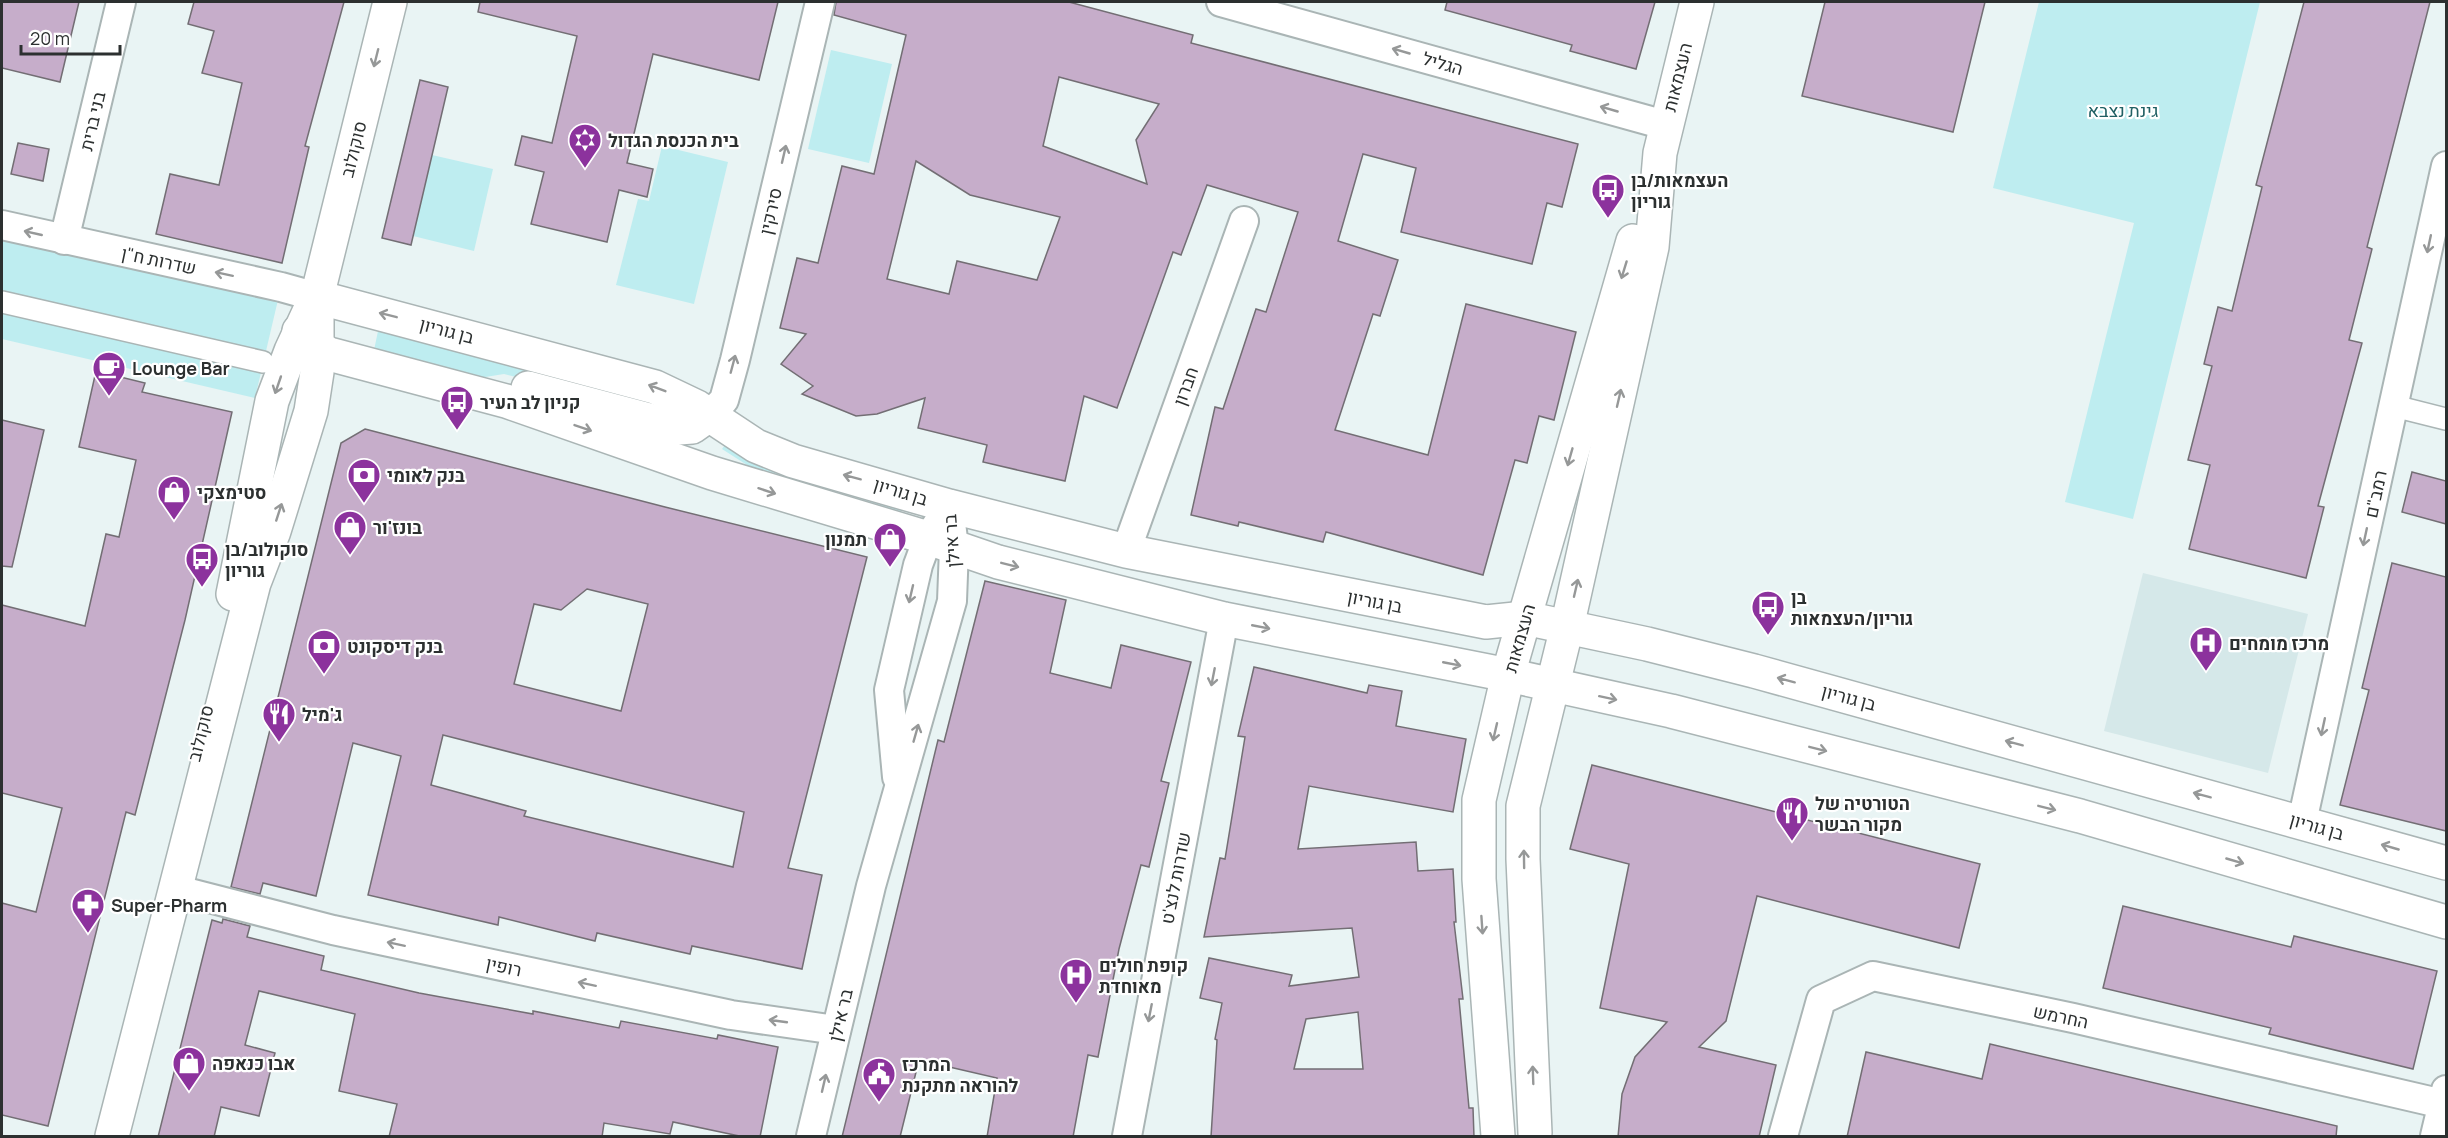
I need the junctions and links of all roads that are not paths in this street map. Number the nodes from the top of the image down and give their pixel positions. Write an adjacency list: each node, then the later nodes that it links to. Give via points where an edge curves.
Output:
1 (121, 2): 10 (street, בני ברית)
2 (390, 2): 11 (street, סוקולוב, one-way to 11)
3 (820, 2): 17 (street, סירקין, one-way to 3, via 724,400 735,360)
4 (1221, 2): 6 (street, הגליל, one-way to 4)
5 (1697, 2): 6 (street, העצמאות)
6 (1662, 139): 22 (street, העצמאות, one-way to 22); 24 (street, העצמאות, one-way to 6, via 1652,247)
7 (2446, 166): 16 (street, רמב"ם, one-way to 16)
8 (1244, 222): 21 (street, חברון)
9 (2, 225): 10 (street, שדרות ח"ן, one-way to 9)
10 (64, 240): 11 (street, שדרות ח"ן, one-way to 10)
11 (317, 297): 13 (street, סוקולוב); 17 (street, בן גוריון, one-way to 11, via 655,387)
12 (2, 302): 14 (street)
13 (320, 346): 15 (street, בן גוריון); 30 (street, סוקולוב, one-way to 13, via 254,583 311,411 333,370); 35 (street, סוקולוב, one-way to 35, via 272,401 231,606)
14 (263, 363)
15 (478, 393): 17 (street, via 508,384 679,428 692,427); 20 (street, בן גוריון, one-way to 20, via 712,473)
16 (2394, 406): 18 (street); 28 (street, רמב"ם, one-way to 28)
17 (709, 416): 19 (street, בן גוריון, one-way to 17, via 793,461 756,446)
18 (2446, 419)
19 (949, 506): 20 (street, בר אילן); 21 (street, בן גוריון)
20 (941, 543): 23 (street, בן גוריון, one-way to 23, via 998,562); 27 (street, בר אילן, one-way to 20, via 952,601); 27 (street, בר אילן, one-way to 27, via 918,565 889,690)
21 (1126, 551): 22 (street, בן גוריון, via 1486,622)
22 (1525, 618): 24 (street, בן גוריון); 25 (street, העצמאות)
23 (1224, 619): 25 (street, בן גוריון, one-way to 25); 38 (street, שדרות לנצ'ט, one-way to 38)
24 (1567, 627): 26 (street, העצמאות); 28 (street, בן גוריון, one-way to 24, via 1754,671)
25 (1508, 675): 26 (street, בן גוריון); 39 (street, העצמאות, one-way to 39, via 1479,800 1479,879)
26 (1551, 685): 31 (street, בן גוריון, one-way to 31, via 1671,711 2068,813); 34 (street, העצמאות, one-way to 26, via 1523,806)
27 (898, 788): 32 (street, בר אילן)
28 (2302, 822): 29 (street, בן גוריון, one-way to 28)
29 (2446, 863)
30 (174, 889): 32 (street, רופין, one-way to 30, via 731,1015 333,930); 36 (street, סוקולוב)
31 (2446, 922)
32 (836, 1030): 37 (street, בר אילן, one-way to 32)
33 (2445, 1097): 40 (street, החרמש, via 1873,976 1821,1000); 41 (street)
34 (1532, 1135)
35 (99, 1137)
36 (112, 1137)
37 (812, 1137)
38 (1127, 1137)
39 (1498, 1137)
40 (1783, 1137)
41 (2435, 1137)

